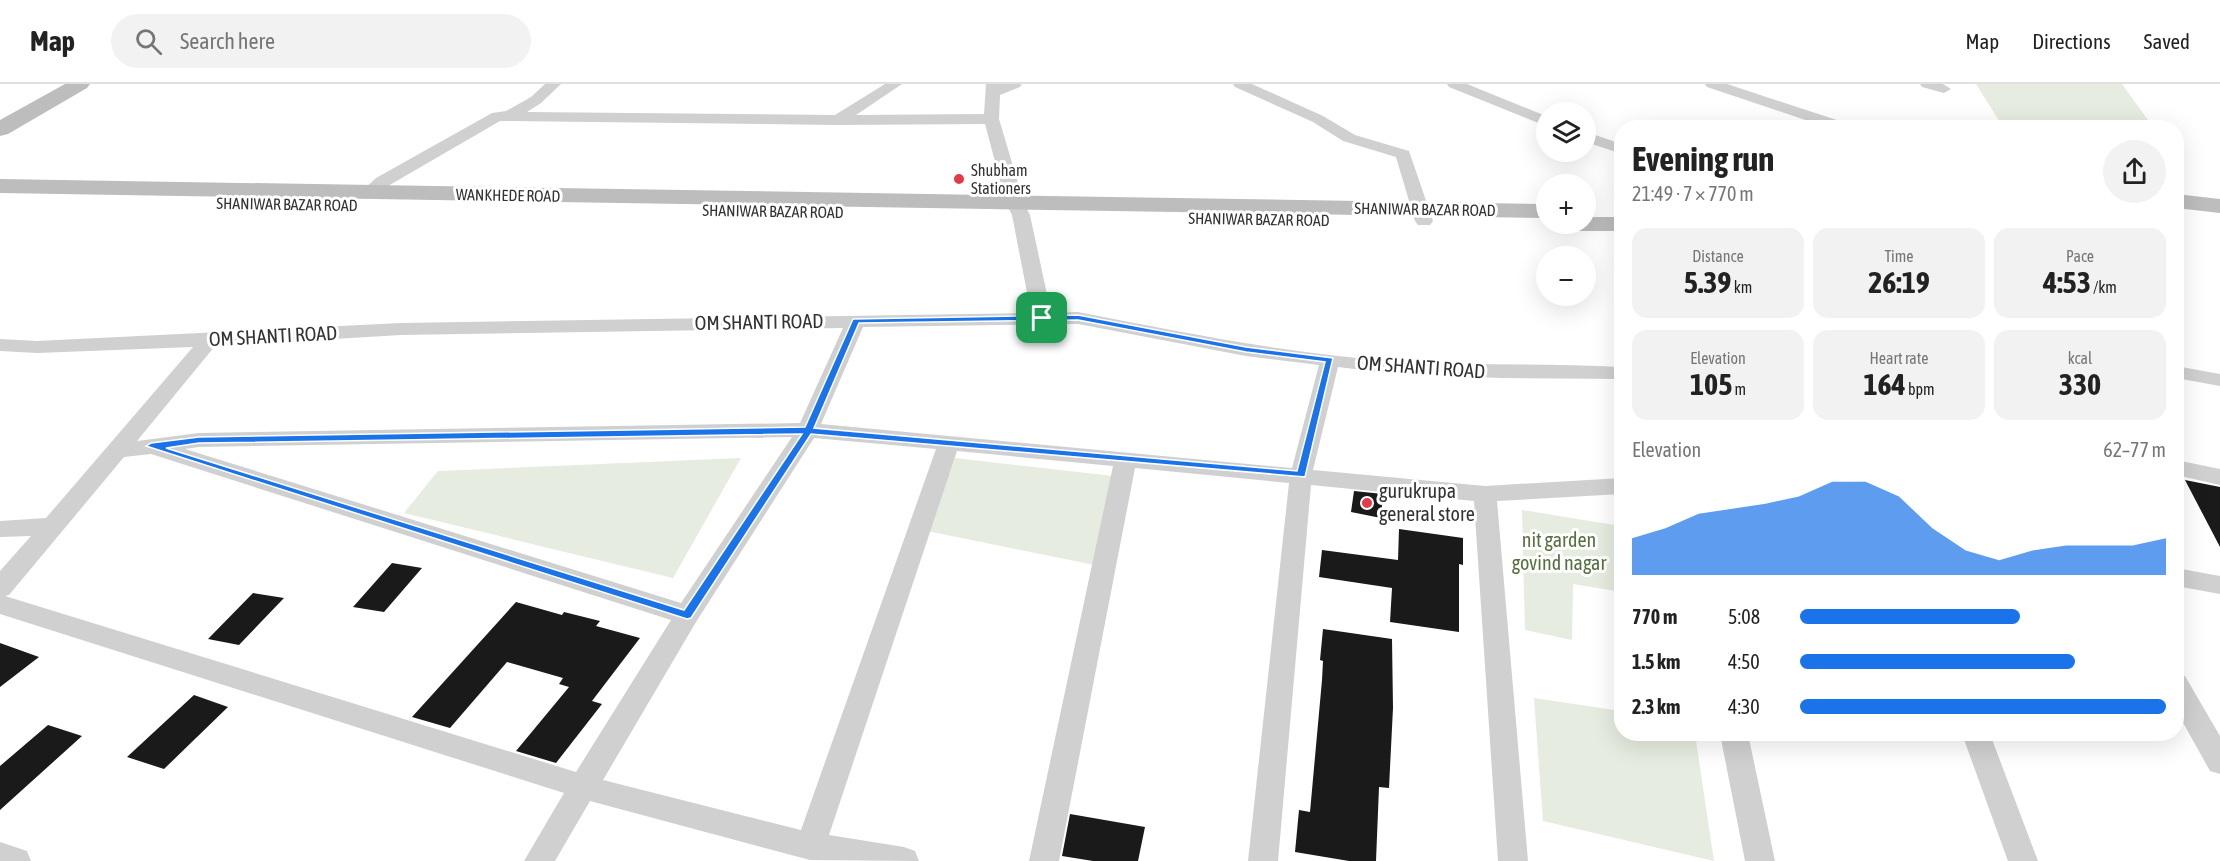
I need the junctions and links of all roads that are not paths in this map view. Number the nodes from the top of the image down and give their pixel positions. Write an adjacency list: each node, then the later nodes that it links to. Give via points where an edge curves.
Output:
1 (80, 84): 16 (main road)
2 (554, 84): 11 (street)
3 (895, 84): 14 (street)
4 (1015, 84): 9 (street)
5 (1240, 84): 29 (street, via 1318,119 1349,138 1403,154)
6 (1454, 84): 12 (street)
7 (1712, 84): 15 (street)
8 (1927, 84): 10 (street)
9 (992, 89): 13 (street)
10 (1944, 89)
11 (510, 116): 14 (street); 20 (street, via 497,116)
12 (1536, 117)
13 (991, 119): 14 (street); 24 (street)
14 (838, 120)
15 (1822, 120)
16 (0, 129)
17 (1596, 140): 18 (street)
18 (1614, 146)
19 (0, 186): 20 (main road, WANKHEDE ROAD)
20 (369, 192): 24 (main road, WANKHEDE ROAD)
21 (0, 200): 24 (main road, SHANIWAR BAZAR ROAD)
22 (2184, 202): 23 (main road)
23 (2220, 206)
24 (1018, 209): 29 (main road, SHANIWAR BAZAR ROAD); 34 (street)
25 (1536, 211): 29 (main road, SHANIWAR BAZAR ROAD)
26 (1596, 212): 27 (main road)
27 (1614, 213)
28 (2184, 214): 30 (main road)
29 (1422, 215): 31 (main road, SHANIWAR BAZAR ROAD)
30 (2220, 218)
31 (1536, 222)
32 (1596, 224): 33 (main road)
33 (1614, 224)
34 (1042, 318): 35 (street, OM SHANTI ROAD); 38 (street, OM SHANTI ROAD, via 1078,318 1246,350)
35 (856, 320): 36 (street, OM SHANTI ROAD, via 401,329); 42 (street)
36 (209, 340): 37 (street, OM SHANTI ROAD); 45 (street)
37 (0, 345)
38 (1330, 360): 39 (street, OM SHANTI ROAD, via 1500,372); 48 (street)
39 (1614, 373)
40 (2184, 373): 41 (street)
41 (2220, 380)
42 (808, 430): 43 (street); 44 (street, via 199,440); 58 (street)
43 (950, 443): 46 (street); 64 (street)
44 (151, 446): 45 (street); 58 (street)
45 (117, 451): 52 (street)
46 (1126, 459): 48 (street); 69 (street)
47 (2184, 469): 49 (street)
48 (1301, 475): 51 (street); 70 (street)
49 (2220, 477)
50 (1614, 486): 51 (street)
51 (1485, 494): 71 (street)
52 (53, 526): 53 (street); 56 (street)
53 (0, 529)
54 (2184, 578): 55 (street)
55 (2220, 585)
56 (0, 588)
57 (0, 604): 63 (street)
58 (687, 615): 63 (street)
59 (2184, 698): 62 (street)
60 (1735, 741): 72 (street)
61 (1979, 741): 73 (street)
62 (2220, 762)
63 (583, 787): 64 (street); 67 (street)
64 (810, 846): 68 (street)
65 (0, 856): 66 (street)
66 (16, 861)
67 (539, 861)
68 (904, 861)
69 (1044, 861)
70 (1263, 861)
71 (1513, 861)
72 (1760, 861)
73 (2023, 861)

